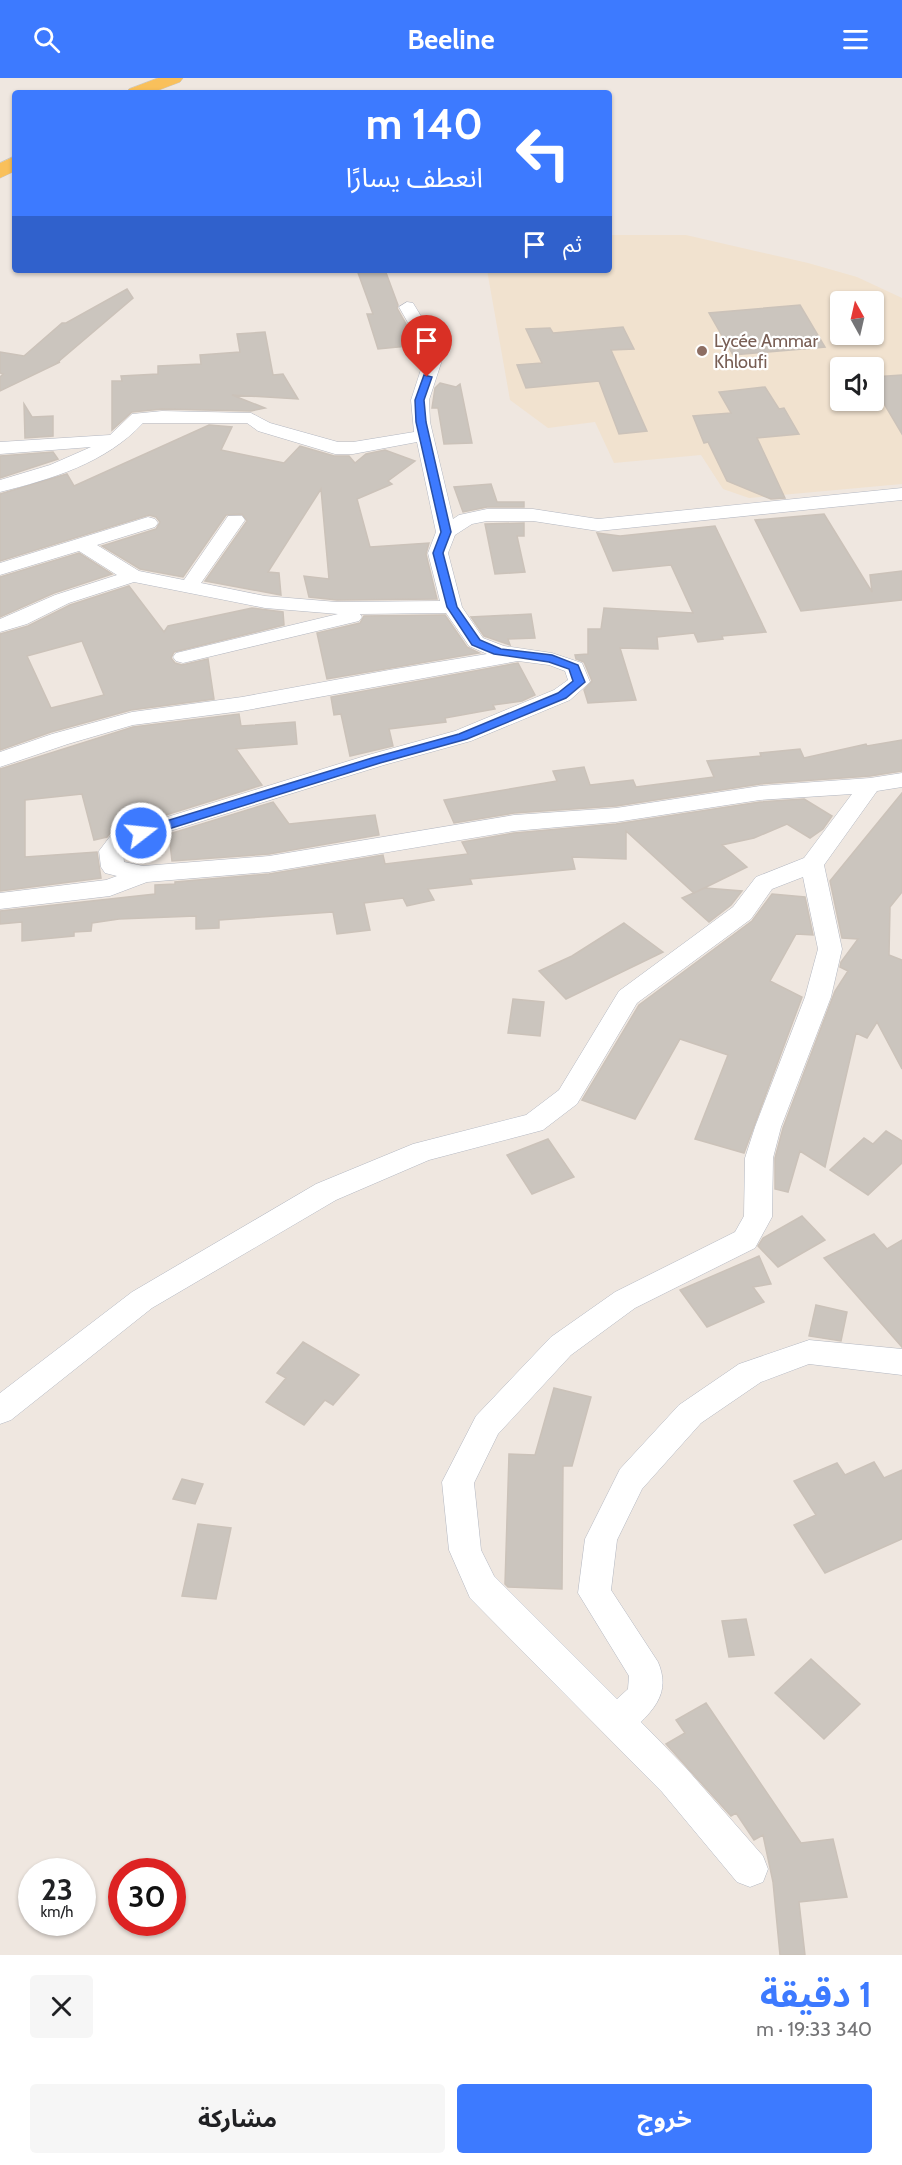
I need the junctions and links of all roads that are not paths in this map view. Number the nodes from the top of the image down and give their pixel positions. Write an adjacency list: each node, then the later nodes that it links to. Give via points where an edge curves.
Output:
1 (174, 78): 2 (main road)
2 (143, 90)
3 (407, 307): 4 (street, via 435,354 420,400)
4 (424, 436): 5 (street, via 335,448 264,427 251,418 162,416 138,418); 11 (street)
5 (116, 440): 6 (street); 7 (street, via 91,456)
6 (0, 448)
7 (0, 486)
8 (902, 494): 11 (street, via 598,525 533,515 488,515 466,519)
9 (235, 520): 15 (street)
10 (148, 523): 12 (street)
11 (446, 532): 16 (street, via 438,553)
12 (82, 544): 13 (street); 14 (street)
13 (0, 569)
14 (133, 576): 15 (street); 18 (street, via 62,599)
15 (189, 587): 17 (street, via 265,602)
16 (452, 607): 17 (street); 19 (street, via 476,642 498,652)
17 (389, 608): 20 (street)
18 (0, 626)
19 (526, 655): 21 (street, via 132,719); 25 (street, via 552,658 574,668 579,682 562,695 463,736 120,839 111,851 113,867)
20 (183, 657)
21 (0, 760)
22 (902, 780): 23 (street)
23 (870, 785): 24 (street); 25 (street, via 760,793 616,815 514,823 269,864)
24 (812, 864): 28 (street, via 764,883 742,913 628,997 568,1097 534,1123 423,1151 326,1192 142,1300); 29 (street, via 830,949 818,997 768,1127 759,1158 758,1217 745,1240 625,1300 561,1346 487,1425 458,1482 465,1550 483,1587)
25 (143, 874): 26 (street, via 110,888)
26 (0, 901)
27 (902, 1362): 29 (street, via 809,1352 750,1373 690,1414 631,1479 602,1539 594,1593 646,1673 644,1696)
28 (0, 1411)
29 (616, 1723): 30 (street, via 674,1780)
30 (750, 1869)

